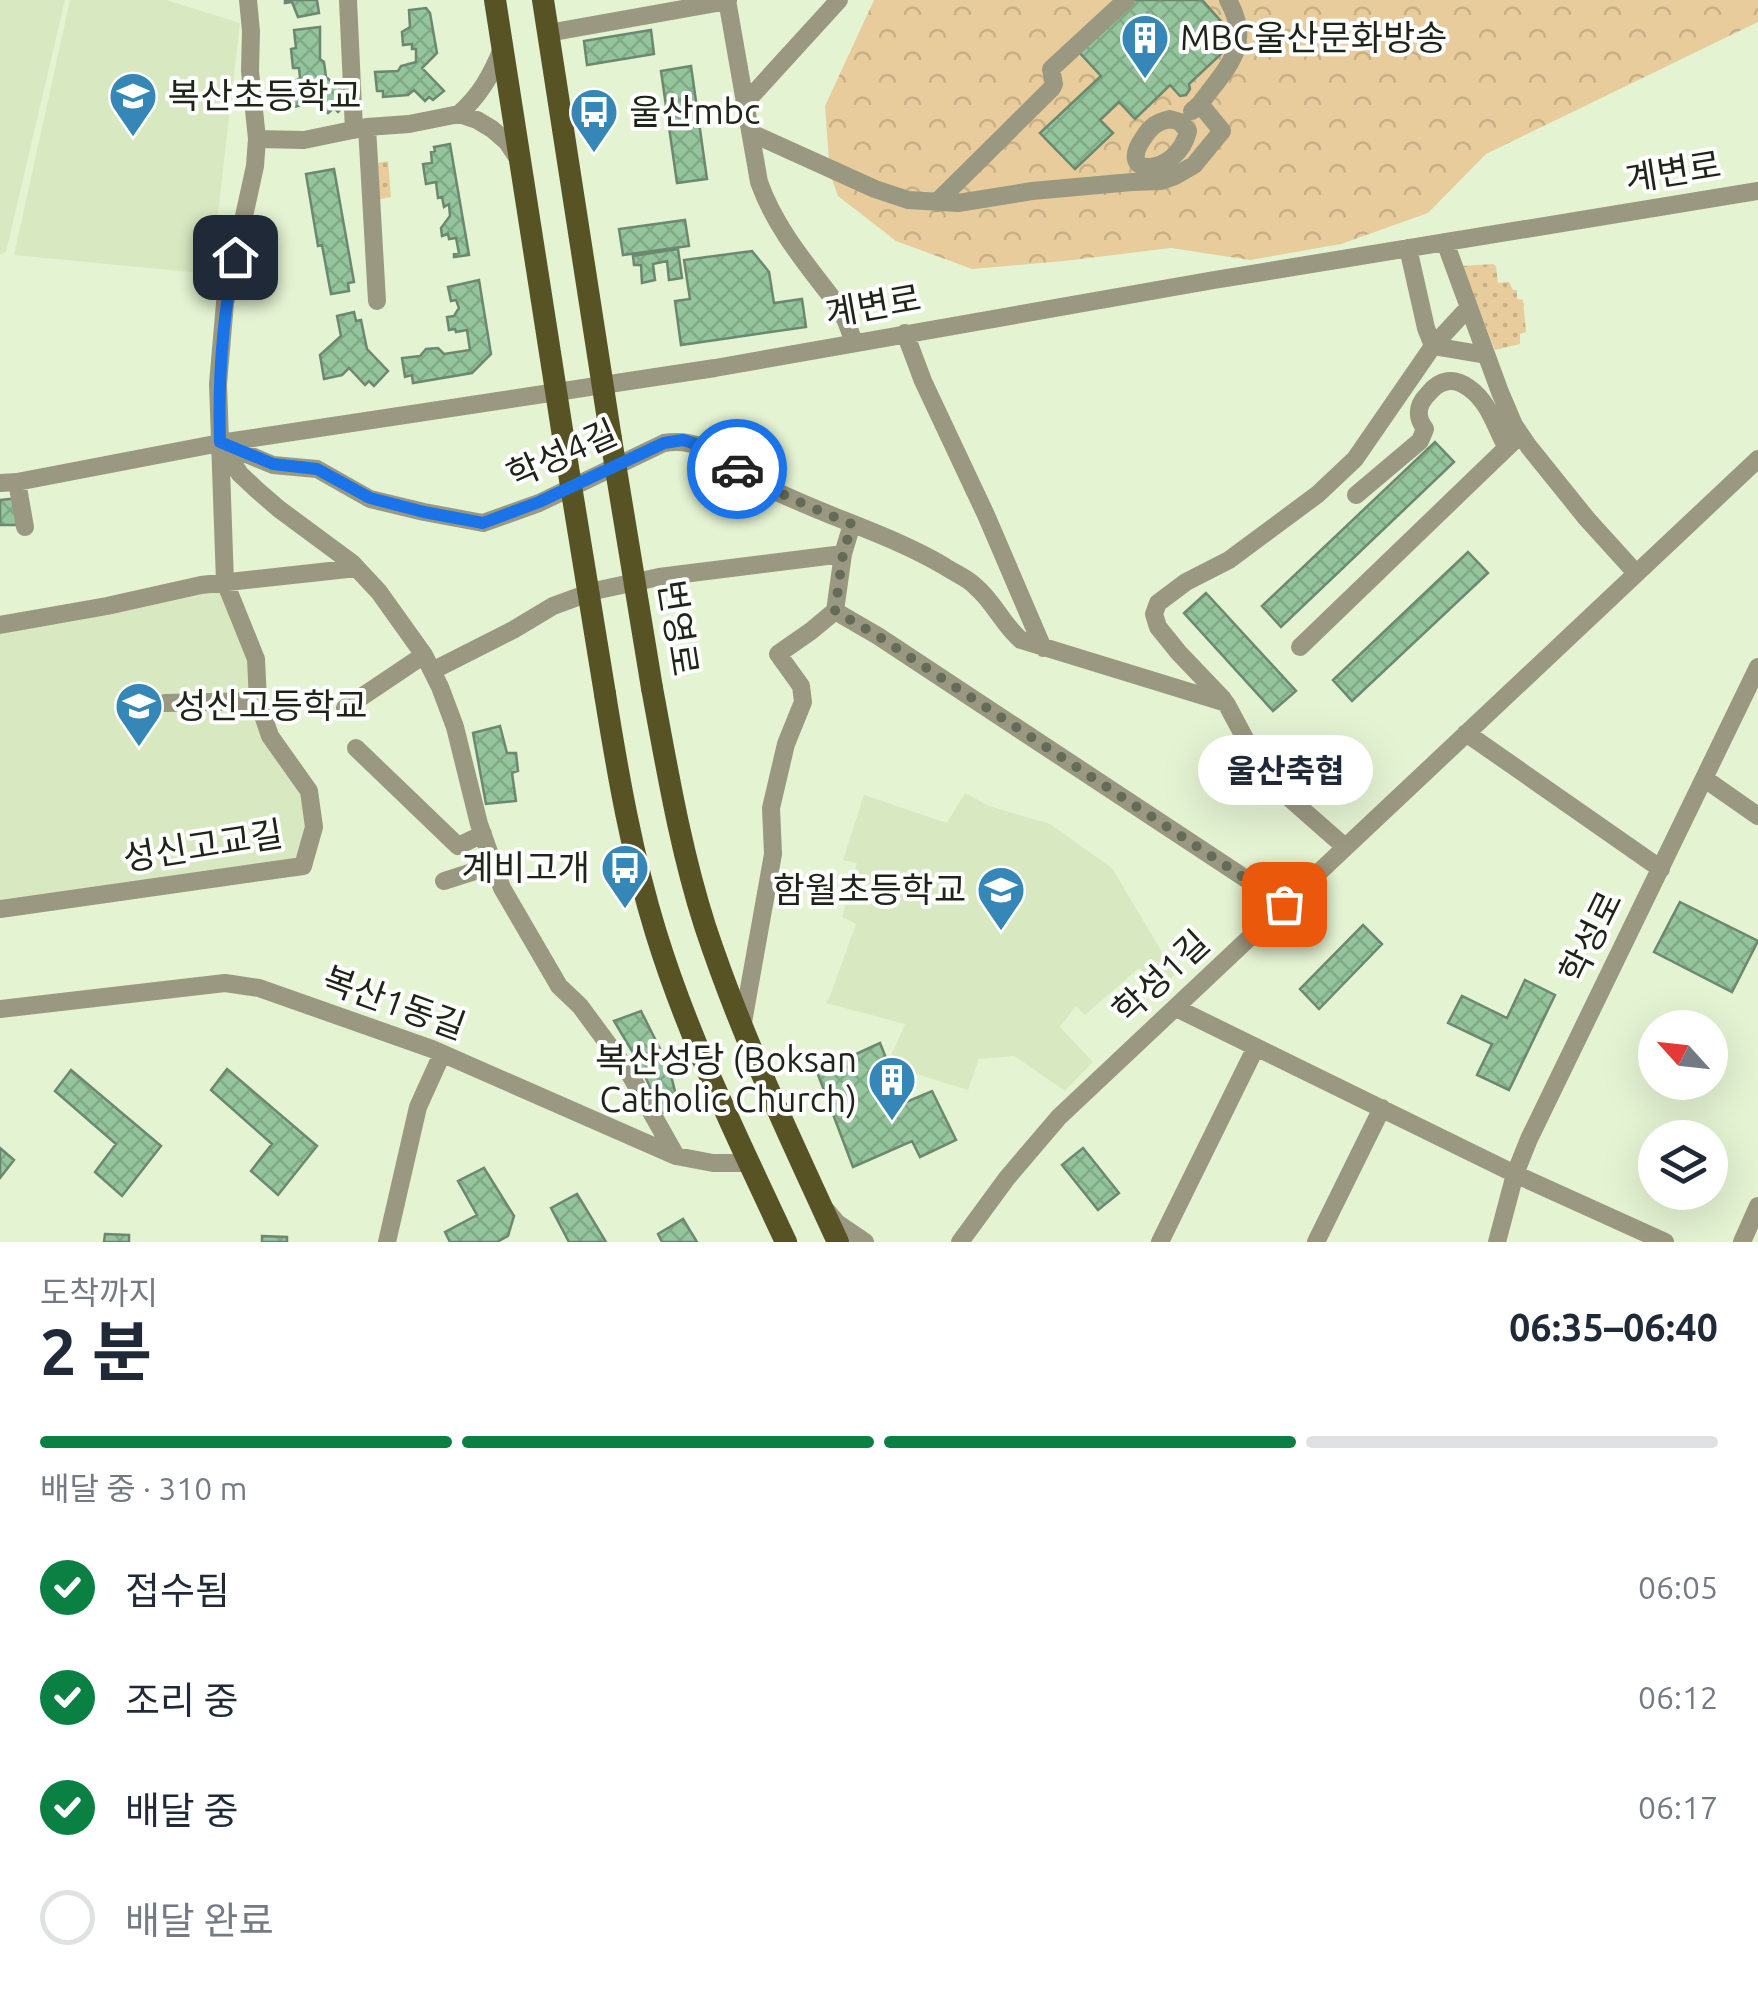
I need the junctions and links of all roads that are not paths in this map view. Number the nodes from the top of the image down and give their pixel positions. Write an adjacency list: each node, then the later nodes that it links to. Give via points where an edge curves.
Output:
1 (248, 0): 17 (street, 성신고교길)
2 (348, 0): 15 (street)
3 (495, 0): 10 (main road)
4 (544, 0): 9 (main road, 번영로)
5 (839, 0): 11 (street)
6 (1126, 0): 20 (street, via 1051,69 1052,88)
7 (1228, 0): 12 (street, via 1241,34 1237,52)
8 (728, 1): 9 (street); 11 (street)
9 (548, 33): 29 (main road, 번영로)
10 (502, 48): 13 (street, via 491,77); 18 (main road)
11 (746, 102): 16 (street)
12 (1200, 104): 14 (street); 20 (street, via 1222,131 1176,176)
13 (459, 114): 15 (street); 18 (street, via 492,129)
14 (1180, 122)
15 (361, 129): 17 (street, via 304,140); 23 (street)
16 (751, 134): 20 (street, via 875,188); 26 (street, via 767,204 839,307)
17 (256, 139): 32 (street, 성신고교길, via 222,332)
18 (519, 160): 30 (main road)
19 (1758, 191): 21 (street, 계변로)
20 (936, 202)
21 (1445, 242): 22 (street, 계변로); 24 (street)
22 (1408, 248): 25 (street, 계변로); 27 (street)
23 (377, 301)
24 (1469, 308): 27 (street); 28 (street)
25 (906, 333): 26 (street, 계변로); 44 (street)
26 (854, 342): 29 (street, 계변로)
27 (1434, 346): 28 (street); 50 (street, via 1355,458 1318,494 1158,603 1158,627)
28 (1486, 355): 31 (street)
29 (603, 384): 30 (street, 계변로); 65 (main road, 번영로, bridge, via 685,857)
30 (556, 392): 32 (street, 계변로); 70 (main road, bridge, via 637,865 684,1013)
31 (1514, 441): 35 (street, via 1497,432 1478,396 1460,382 1444,381 1421,404 1420,441); 40 (street); 45 (street)
32 (220, 442): 34 (street, 계변로); 36 (street, 학성4길, via 273,464 317,469 370,498 483,523 683,440); 39 (street, via 240,474 278,509); 41 (street, 성신고교길)
33 (1758, 459): 40 (street, 학성1길)
34 (8, 483): 37 (street)
35 (1356, 495)
36 (852, 524): 38 (street); 44 (street, 학성4길, via 976,586 1013,633)
37 (26, 528)
38 (843, 554): 42 (street); 46 (street, via 594,591)
39 (357, 568): 41 (street); 46 (street)
40 (1636, 573): 52 (street, 학성1길)
41 (225, 582): 43 (street); 48 (street, 성신고교길, via 256,659)
42 (835, 611): 61 (street); 65 (street, via 778,654 801,686 803,702 771,808 772,854)
43 (0, 624)
44 (1043, 648): 50 (street, 학성4길)
45 (1300, 648)
46 (428, 663): 51 (street); 56 (street, via 455,727)
47 (1758, 667): 54 (street, 학성로)
48 (258, 701): 49 (street); 62 (street, 성신고교길, via 270,736 310,791 314,827 303,866)
49 (165, 702)
50 (1226, 703): 57 (street, via 1271,782)
51 (345, 708)
52 (1466, 733): 57 (street, 학성1길); 59 (street)
53 (356, 748): 56 (street, via 458,846)
54 (1704, 780): 55 (street); 59 (street, 학성로)
55 (1758, 816)
56 (483, 834): 58 (street)
57 (1345, 846): 61 (street, 학성1길)
58 (494, 865): 60 (street); 69 (street, via 559,986 620,1059)
59 (1661, 868): 71 (street, 학성로)
60 (444, 881)
61 (1284, 904): 63 (street, 학성1길)
62 (0, 910)
63 (1176, 1008): 66 (street); 78 (street, 학성1길, via 1059,1117)
64 (0, 1009): 67 (street, 복산1동길, via 226,983 259,988)
65 (742, 1028): 72 (main road, 번영로)
66 (1256, 1047): 68 (street); 79 (street)
67 (442, 1054): 69 (street, 복산1동길); 75 (street, via 418,1107)
68 (1382, 1108): 71 (street); 80 (street)
69 (676, 1156): 70 (street, 복산1동길)
70 (749, 1163): 76 (main road)
71 (1515, 1174): 81 (street, 학성로); 82 (street)
72 (820, 1204): 74 (main road, 번영로); 77 (street)
73 (1758, 1206): 83 (street)
74 (834, 1239)
75 (387, 1242)
76 (786, 1242)
77 (865, 1242)
78 (960, 1242)
79 (1160, 1242)
80 (1316, 1242)
81 (1497, 1242)
82 (1664, 1242)
83 (1742, 1242)

